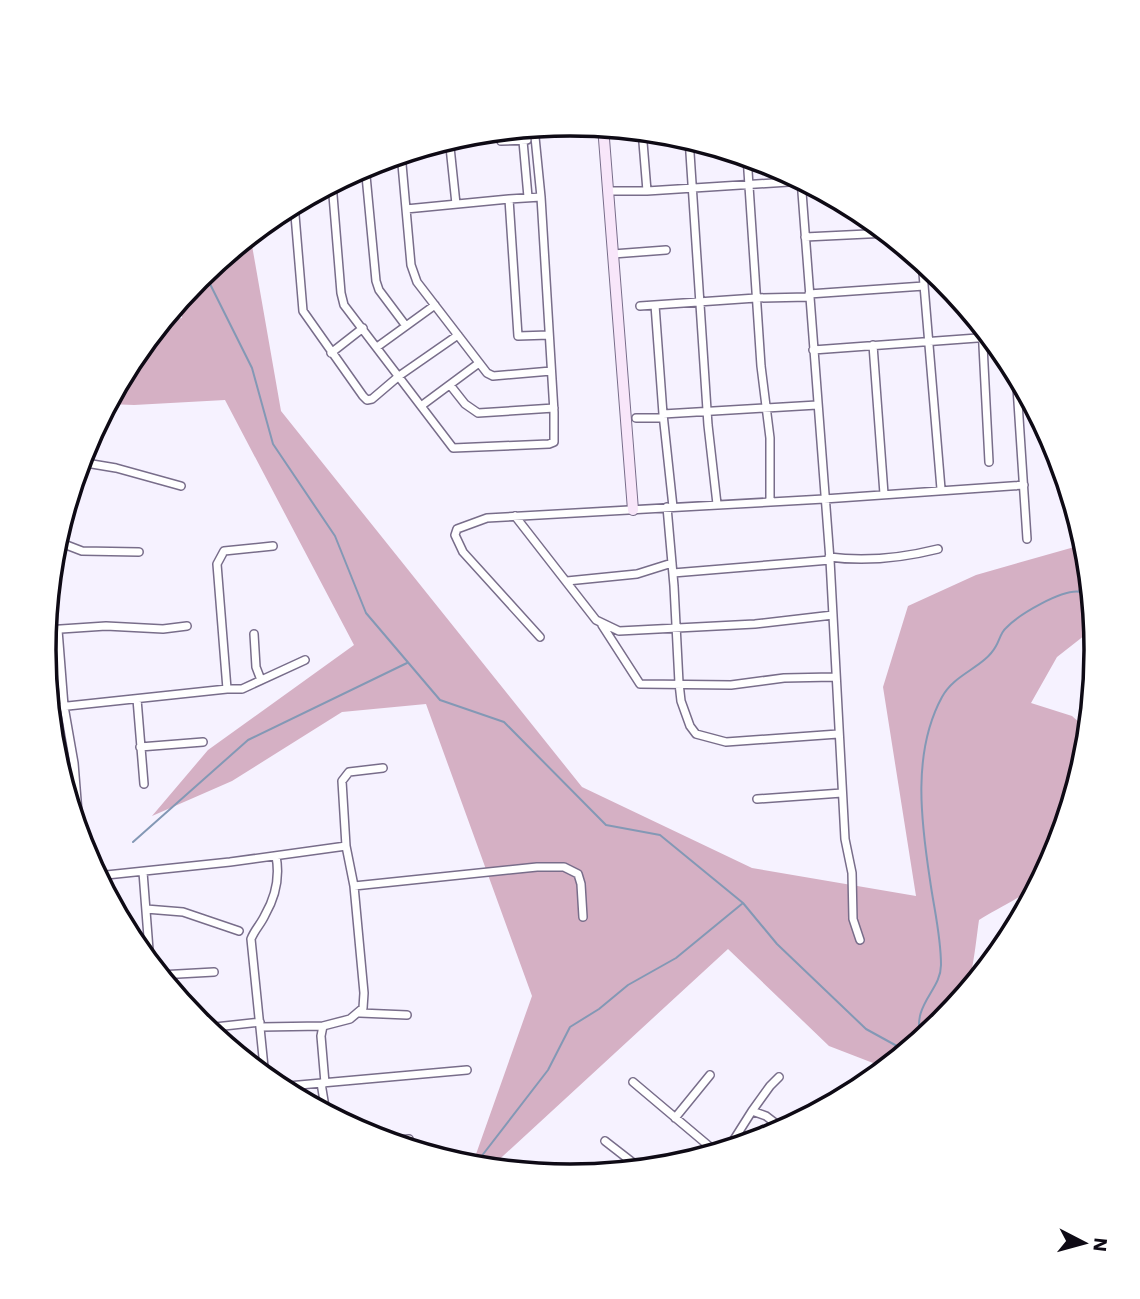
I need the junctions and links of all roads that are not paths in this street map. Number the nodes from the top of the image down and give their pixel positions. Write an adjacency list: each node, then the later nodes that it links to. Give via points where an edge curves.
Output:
1 (604, 137): 14 (street)
2 (535, 140): 4 (street); 19 (street)
3 (501, 141): 4 (street)
4 (523, 141): 18 (street)
5 (643, 141): 15 (street)
6 (451, 150): 21 (street)
7 (690, 150): 13 (street)
8 (402, 164): 22 (street)
9 (748, 168): 12 (street)
10 (366, 178): 36 (street, via 376,281)
11 (783, 182): 12 (street)
12 (749, 185): 13 (street); 31 (street)
13 (692, 188): 15 (street); 32 (street)
14 (608, 191): 15 (street); 27 (street)
15 (647, 191)
16 (803, 192): 25 (street)
17 (333, 194): 37 (street, via 341,293 344,305)
18 (528, 197): 19 (street); 20 (street)
19 (541, 197): 39 (street)
20 (509, 200): 21 (street); 39 (street, via 518,336)
21 (456, 204): 22 (street)
22 (406, 209): 33 (street, via 412,274)
23 (295, 215): 46 (street, via 303,311)
24 (872, 234): 25 (street)
25 (805, 237): 30 (street)
26 (666, 250): 27 (street)
27 (613, 254): 69 (street)
28 (923, 277): 29 (street)
29 (924, 286): 30 (street); 41 (street)
30 (809, 296): 31 (street); 44 (street)
31 (756, 298): 32 (street); 55 (street)
32 (700, 303): 34 (street); 56 (street)
33 (435, 305): 36 (street); 38 (street)
34 (655, 305): 35 (street); 57 (street)
35 (640, 306)
36 (406, 326): 43 (street)
37 (363, 328): 43 (street); 46 (street)
38 (458, 335): 47 (street); 49 (street)
39 (549, 335): 48 (street)
40 (978, 338): 41 (street)
41 (929, 341): 42 (street); 63 (street)
42 (873, 345): 44 (street); 64 (street)
43 (377, 347): 49 (street)
44 (813, 350): 52 (street)
45 (987, 350): 59 (street)
46 (331, 353): 49 (street, via 368,400)
47 (479, 363): 48 (street, via 493,376); 50 (street)
48 (551, 371): 54 (street)
49 (399, 376): 53 (street)
50 (450, 385): 53 (street); 54 (street, via 464,404 478,413)
51 (1018, 398): 61 (street)
52 (817, 405): 55 (street); 65 (street)
53 (421, 406): 54 (street, via 453,448 460,449 550,444 555,437)
54 (554, 408)
55 (767, 408): 56 (street); 66 (street)
56 (707, 412): 57 (street); 67 (street)
57 (663, 416): 58 (street); 68 (street)
58 (636, 418)
59 (989, 462)
60 (91, 464): 62 (street)
61 (1024, 485): 63 (street); 71 (street)
62 (181, 486)
63 (941, 489): 64 (street)
64 (884, 494): 65 (street)
65 (824, 499): 66 (street); 76 (street)
66 (770, 501): 67 (street)
67 (717, 504): 68 (street)
68 (670, 507): 69 (street); 77 (street)
69 (632, 510): 70 (street)
70 (515, 516): 79 (street); 86 (street, via 487,518 461,526 455,534 463,552)
71 (1027, 539)
72 (67, 545): 75 (street, via 82,551)
73 (273, 546): 92 (street, via 224,551 217,564)
74 (938, 549): 76 (street, via 864,560)
75 (139, 552)
76 (829, 559): 78 (street); 80 (street)
77 (673, 563): 78 (street); 79 (street, via 637,574)
78 (673, 573): 83 (street)
79 (566, 581): 81 (street)
80 (832, 615): 83 (street); 89 (street)
81 (601, 623): 83 (street, via 628,632); 91 (street, via 640,684)
82 (187, 626): 84 (street)
83 (677, 628): 91 (street)
84 (57, 630)
85 (254, 634): 90 (street)
86 (540, 637)
87 (305, 660): 90 (street)
88 (56, 661): 94 (street)
89 (834, 677): 91 (street, via 732,685); 96 (street)
90 (261, 680): 92 (street, via 242,689)
91 (679, 683): 96 (street, via 690,726 696,734 711,739 726,742)
92 (227, 689): 93 (street)
93 (137, 699): 94 (street); 98 (street)
94 (64, 706): 95 (street); 101 (street)
95 (59, 707)
96 (838, 734): 102 (street)
97 (203, 742): 98 (street)
98 (140, 747): 100 (street)
99 (383, 768): 104 (street, via 349,772 342,781)
100 (144, 784)
101 (76, 791)
102 (842, 793): 103 (street); 112 (street, via 853,919)
103 (757, 799)
104 (346, 846): 105 (street); 108 (street)
105 (276, 856): 106 (street); 118 (street, via 275,892 251,939)
106 (143, 872): 107 (street); 109 (street)
107 (108, 875)
108 (354, 886): 110 (street, via 564,867 578,874); 116 (street, via 364,993)
109 (146, 909): 111 (street, via 183,912); 113 (street)
110 (583, 918)
111 (239, 931)
112 (860, 940)
113 (149, 943)
114 (214, 972): 115 (street)
115 (172, 974)
116 (360, 1013): 117 (street); 119 (street)
117 (407, 1015)
118 (260, 1025): 119 (street); 120 (street); 121 (street)
119 (323, 1026): 126 (street)
120 (222, 1027)
121 (264, 1062)
122 (467, 1070): 126 (street)
123 (710, 1075): 130 (street)
124 (779, 1077): 129 (street)
125 (634, 1082): 130 (street)
126 (323, 1083): 127 (street); 128 (street)
127 (297, 1085)
128 (325, 1101)
129 (752, 1111): 131 (street); 132 (street)
130 (675, 1118): 134 (street)
131 (773, 1121)
132 (737, 1135)
133 (604, 1140): 135 (street)
134 (707, 1145)
135 (629, 1160)

